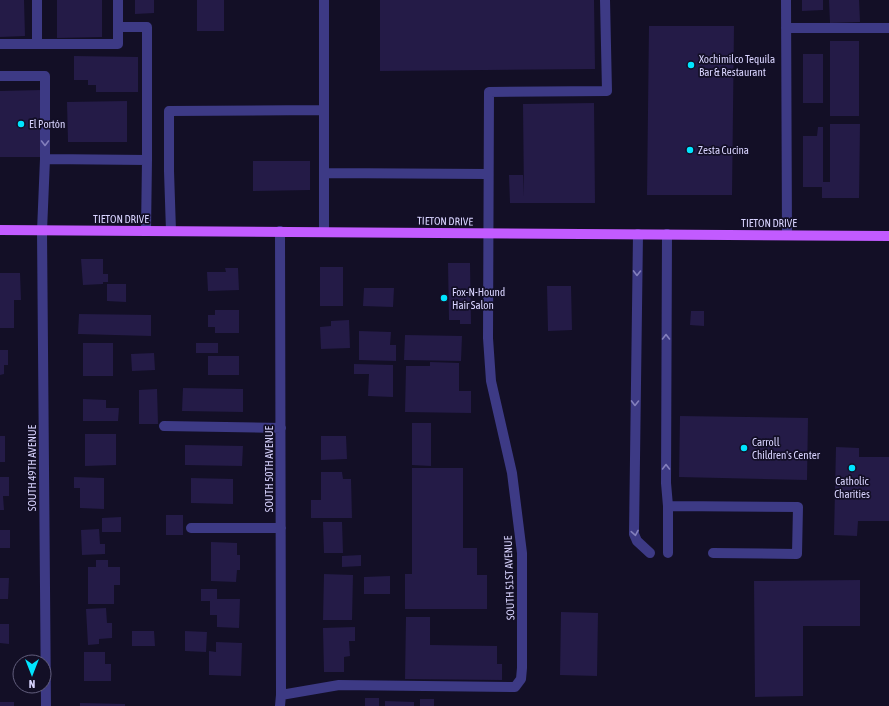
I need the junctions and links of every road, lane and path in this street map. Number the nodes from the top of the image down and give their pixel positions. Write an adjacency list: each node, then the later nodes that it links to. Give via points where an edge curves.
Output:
1 (37, 0): 10 (street)
2 (118, 0): 6 (street)
3 (324, 0): 12 (street)
4 (605, 0): 16 (street, via 607,91 489,92)
5 (786, 0): 7 (street)
6 (118, 27): 10 (street, via 118,44); 14 (street, via 147,27)
7 (786, 28): 8 (street); 26 (street)
8 (889, 28)
9 (0, 44): 10 (street)
10 (37, 44)
11 (0, 76): 13 (street, SOUTH 49TH AVENUE, one-way to 13, via 45,76)
12 (324, 110): 15 (street); 20 (street, via 168,111)
13 (45, 159): 14 (street); 18 (street, SOUTH 49TH AVENUE)
14 (147, 160): 19 (street)
15 (324, 173): 16 (street); 22 (street)
16 (488, 174): 23 (street)
17 (0, 230): 18 (main road, TIETON DRIVE)
18 (42, 231): 19 (main road, TIETON DRIVE); 37 (street, SOUTH 49TH AVENUE)
19 (146, 231): 20 (main road, TIETON DRIVE)
20 (171, 231): 21 (main road, TIETON DRIVE)
21 (280, 231): 22 (main road, TIETON DRIVE); 29 (street, SOUTH 50TH AVENUE)
22 (324, 232): 23 (main road, TIETON DRIVE)
23 (488, 234): 24 (main road, TIETON DRIVE); 36 (street, SOUTH 51ST AVENUE, via 488,338 491,381 512,473 522,553 521,679 515,687 339,685)
24 (638, 234): 25 (main road, TIETON DRIVE); 33 (street, one-way to 33, via 634,534 637,541)
25 (667, 234): 26 (main road, TIETON DRIVE); 30 (street, one-way to 25)
26 (787, 235): 27 (main road, TIETON DRIVE)
27 (889, 236)
28 (164, 426): 29 (street)
29 (281, 428): 32 (street, SOUTH 50TH AVENUE)
30 (668, 506): 34 (street); 35 (street, via 798,507 797,554)
31 (191, 528): 32 (street)
32 (281, 528): 36 (street, SOUTH 50TH AVENUE)
33 (650, 553)
34 (668, 553)
35 (713, 553)
36 (282, 695): 38 (street, SOUTH 50TH AVENUE)
37 (46, 706)
38 (280, 706)

